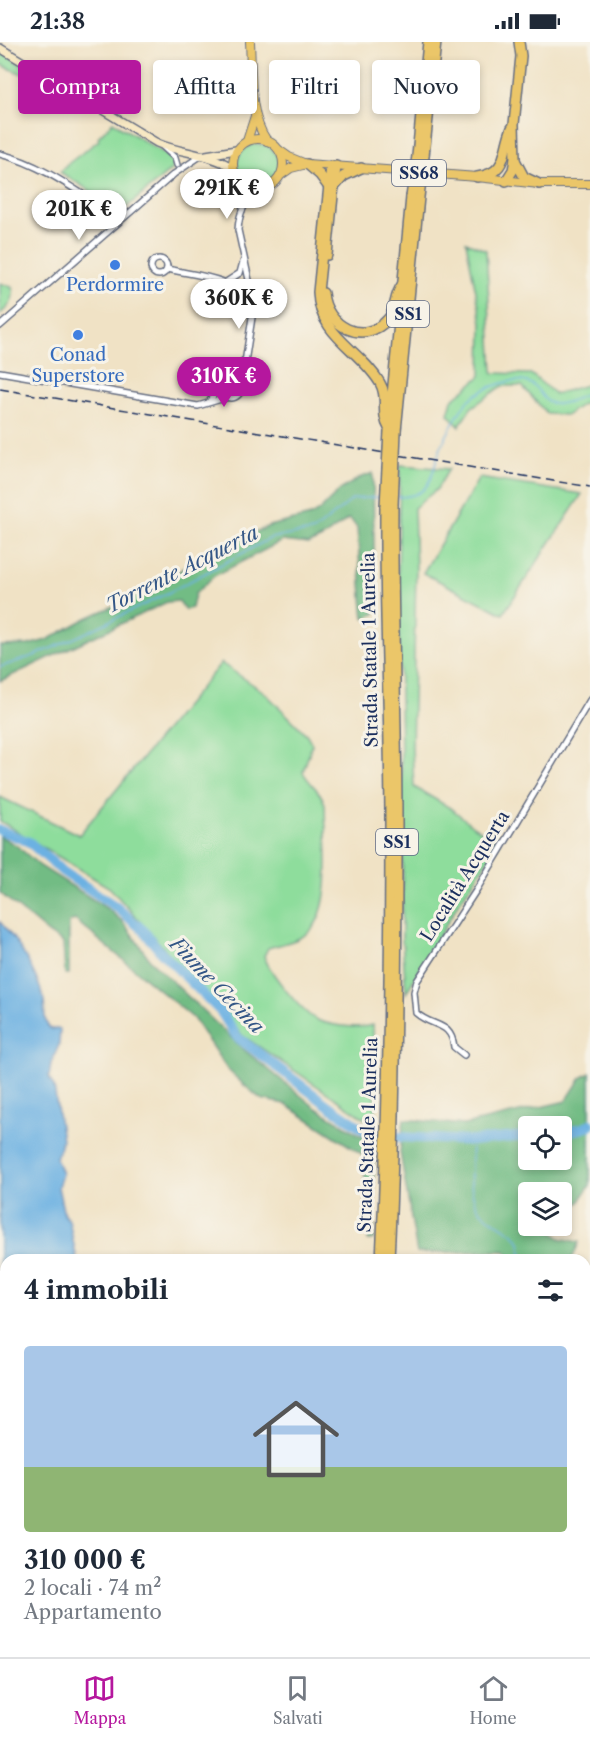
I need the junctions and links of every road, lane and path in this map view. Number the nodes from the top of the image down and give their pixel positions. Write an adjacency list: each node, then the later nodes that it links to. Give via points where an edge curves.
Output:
1 (250, 42): 7 (main road)
2 (428, 42): 21 (highway, Strada Statale 1 Aurelia)
3 (436, 42): 8 (highway, Strada Statale 1 Aurelia / SS1)
4 (443, 42): 9 (highway)
5 (519, 42): 12 (highway)
6 (0, 48): 15 (main road)
7 (251, 60)
8 (434, 60)
9 (439, 60)
10 (255, 114): 13 (main road); 14 (main road)
11 (426, 114): 21 (highway, Strada Statale 1 Aurelia / SS1)
12 (514, 124): 22 (highway); 23 (highway)
13 (247, 141): 14 (main road); 16 (main road)
14 (267, 141): 17 (main road, SS68)
15 (159, 144): 19 (main road); 25 (street, via 175,158)
16 (236, 150): 20 (main road); 28 (main road)
17 (279, 150): 24 (main road, SS68); 31 (main road, via 283,160)
18 (0, 153): 41 (street, via 39,167)
19 (185, 153): 20 (main road); 25 (street); 26 (street)
20 (202, 156): 26 (street); 28 (main road)
21 (420, 156): 39 (highway, Strada Statale 1 Aurelia / SS1, bridge)
22 (505, 156): 32 (highway, via 494,173); 33 (highway)
23 (515, 159): 33 (highway); 35 (highway, via 524,177)
24 (307, 164): 27 (main road, SS68); 31 (main road, SS68); 37 (highway)
25 (177, 165): 30 (street)
26 (185, 165): 30 (street)
27 (333, 166): 29 (main road, SS68); 37 (highway)
28 (233, 168): 34 (main road)
29 (361, 168): 32 (main road, SS68); 37 (highway)
30 (174, 174): 41 (street)
31 (281, 175): 38 (main road, SS68, via 270,186)
32 (477, 177): 33 (main road, SS68)
33 (506, 181): 35 (main road, SS68)
34 (241, 183): 38 (main road); 40 (street)
35 (540, 184): 36 (main road, SS68)
36 (590, 184)
37 (332, 186): 45 (highway, SS1, via 323,292 331,317 351,331 378,327 392,314 396,293); 55 (highway, via 319,308 328,326 380,384 385,399 384,418)
38 (260, 189): 40 (street)
39 (415, 197): 45 (highway, Strada Statale 1 Aurelia / SS1); 55 (highway, Strada Statale 1 Aurelia / SS1)
40 (245, 203): 42 (street, via 238,222)
41 (122, 219): 47 (street)
42 (244, 257): 44 (street, via 240,273); 46 (street)
43 (167, 269): 44 (street)
44 (226, 282): 46 (street, via 241,291)
45 (402, 285): 55 (highway, Strada Statale 1 Aurelia / SS1)
46 (252, 306): 48 (street)
47 (0, 326)
48 (246, 354): 50 (street); 52 (street)
49 (0, 372): 54 (street, via 198,406)
50 (229, 378): 51 (street); 52 (street, via 238,381)
51 (221, 385): 53 (street); 54 (street)
52 (241, 388): 53 (street, via 235,396)
53 (228, 397): 54 (street)
54 (207, 403)
55 (391, 430): 58 (highway, Strada Statale 1 Aurelia / SS1, bridge)
56 (590, 700): 57 (street, Località Acquerta, via 417,981 416,1013 447,1029 453,1036 454,1047)
57 (464, 1055)
58 (389, 1183): 59 (highway, Strada Statale 1 Aurelia / SS1); 60 (highway, Strada Statale 1 Aurelia / SS1)
59 (382, 1254)
60 (388, 1254)

